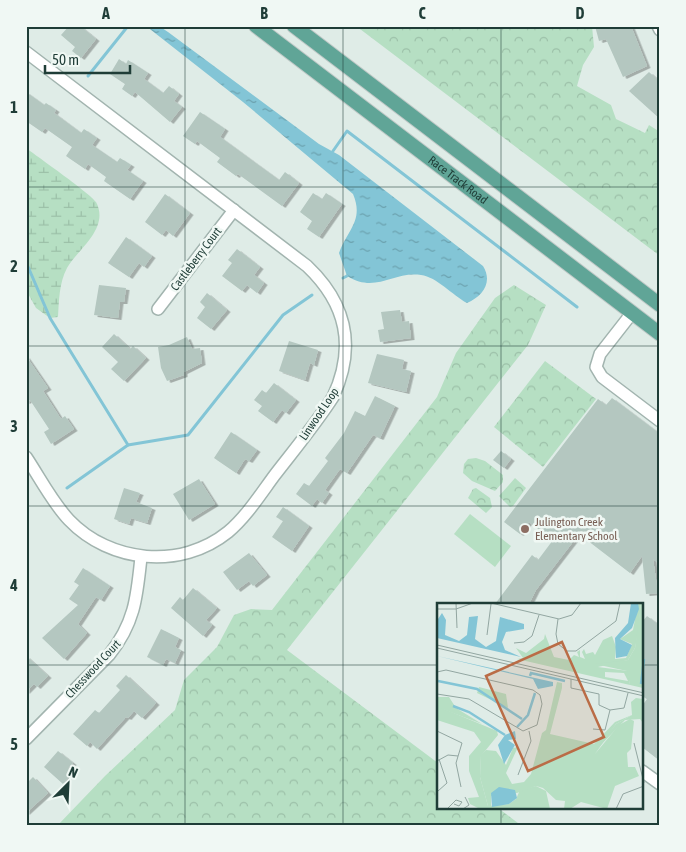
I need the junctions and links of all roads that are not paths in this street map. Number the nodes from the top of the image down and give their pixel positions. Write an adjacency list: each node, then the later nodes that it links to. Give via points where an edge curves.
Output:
1 (256, 26): 8 (main road, Race Track Road)
2 (294, 26): 5 (main road, Race Track Road)
3 (26, 52): 4 (street, Linwood Loop)
4 (234, 210): 6 (street, Castleberry Court); 12 (street, Linwood Loop, via 308,266 329,290 343,321 346,345 340,383 325,410 241,520 228,532 184,554)
5 (660, 305)
6 (158, 309)
7 (660, 309): 8 (main road)
8 (632, 313): 9 (main road, Race Track Road); 10 (street, via 600,354 596,367 602,377)
9 (660, 334)
10 (660, 421)
11 (26, 457): 12 (street, Linwood Loop, via 59,508 81,531 108,548)
12 (141, 557): 13 (street, Chesswood Court, via 132,618 121,641)
13 (26, 739)
14 (644, 772): 15 (street)
15 (660, 784)

